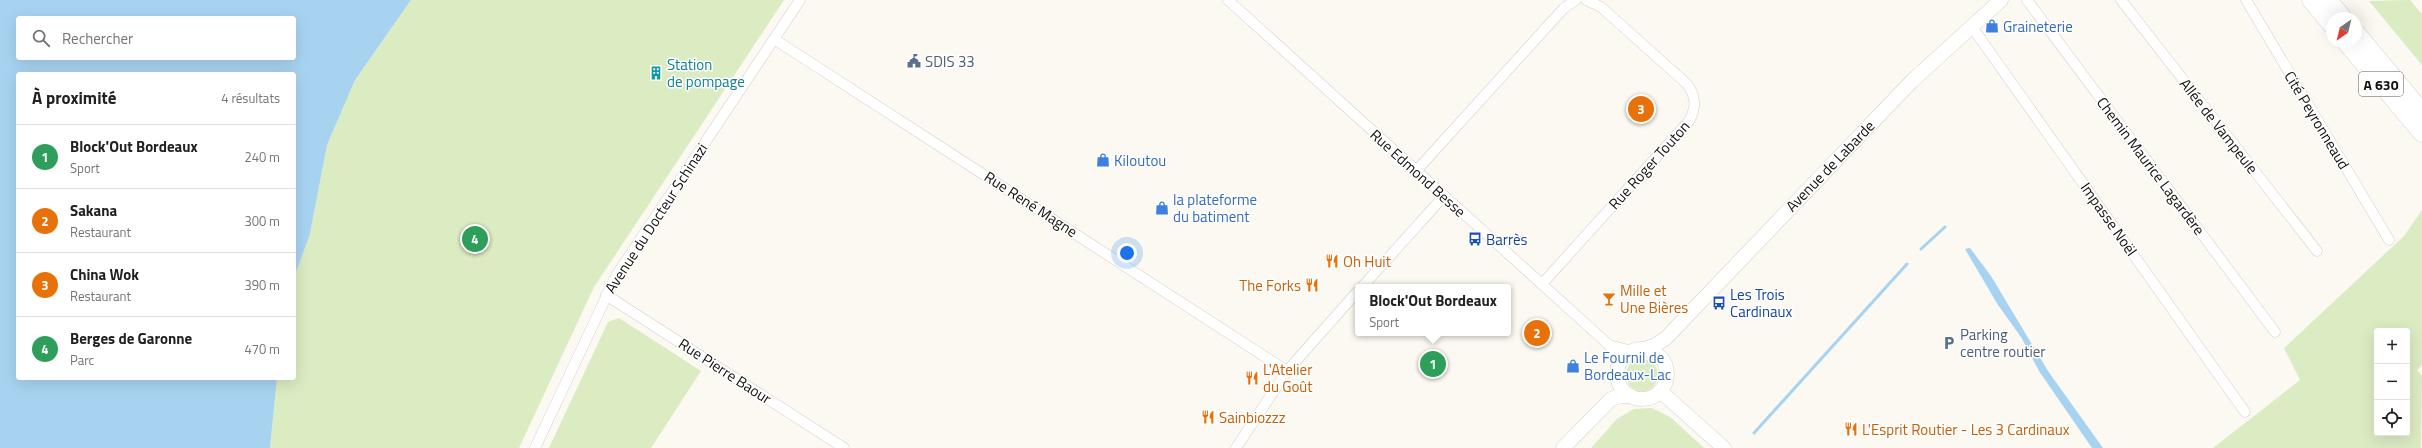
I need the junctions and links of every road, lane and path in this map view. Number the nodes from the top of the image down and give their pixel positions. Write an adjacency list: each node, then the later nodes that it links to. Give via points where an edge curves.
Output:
1 (800, 0): 14 (street, Avenue du Docteur Schinazi)
2 (1228, 0): 18 (street, Rue Edmond Besse)
3 (1576, 0): 18 (street, via 1564,8)
4 (1586, 0): 23 (street, Rue Roger Touton, via 1601,7 1687,84 1692,91 1695,106 1690,121)
5 (2001, 0): 13 (main road, Avenue de Labarde)
6 (2027, 0): 26 (street, Chemin Maurice Lagardère)
7 (2121, 0): 21 (street, Allée de Vampeule)
8 (2246, 0): 20 (street, Cité Peyronneaud)
9 (2311, 0): 12 (highway)
10 (2328, 0): 11 (highway)
11 (2339, 12)
12 (2326, 18)
13 (1972, 27): 27 (main road, Avenue de Labarde, via 1909,85); 36 (street, Impasse Noël)
14 (774, 39): 25 (street, Avenue du Docteur Schinazi); 32 (street, Rue René Magne)
15 (2362, 42): 17 (highway, A 630)
16 (2351, 48): 17 (highway, A 630)
17 (2420, 124)
18 (1416, 171): 19 (street, Rue Edmond Besse)
19 (1444, 196): 22 (street); 23 (street, Rue Edmond Besse)
20 (2389, 240)
21 (2317, 251)
22 (1365, 284)
23 (1542, 284): 28 (street, Rue Edmond Besse)
24 (1355, 294): 32 (street)
25 (606, 295): 37 (street, Avenue du Docteur Schinazi); 38 (street, Rue Pierre Baour)
26 (2275, 332)
27 (1666, 338): 29 (main road, Avenue de Labarde, via 1658,344); 30 (main road, via 1662,350)
28 (1609, 345): 29 (street, Rue Edmond Besse); 31 (street, Rue Edmond Besse)
29 (1638, 350): 30 (main road, via 1656,353); 31 (main road)
30 (1664, 362): 33 (main road, via 1667,374)
31 (1618, 370): 34 (main road, via 1621,388); 35 (main road)
32 (1287, 371): 39 (street)
33 (1660, 391): 34 (main road, via 1646,398); 41 (main road)
34 (1631, 396): 35 (main road)
35 (1611, 399): 40 (main road)
36 (2245, 412)
37 (535, 448)
38 (844, 448)
39 (1236, 448)
40 (1563, 448)
41 (1724, 448)

